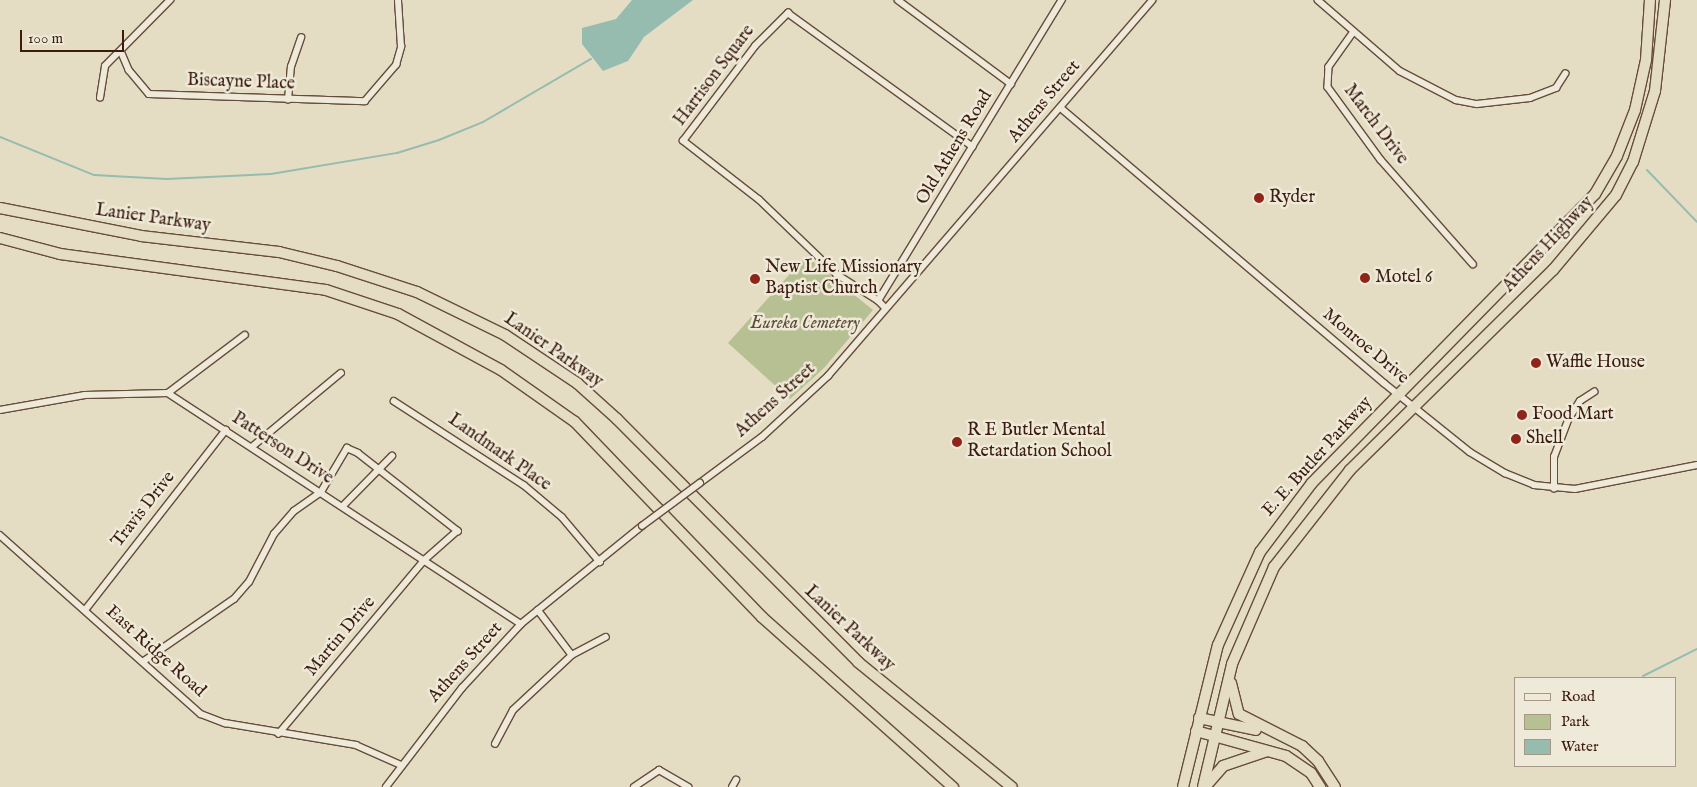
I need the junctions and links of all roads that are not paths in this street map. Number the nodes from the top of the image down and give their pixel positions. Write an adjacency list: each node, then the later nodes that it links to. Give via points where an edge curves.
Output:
1 (170, 0): 11 (street)
2 (398, 0): 15 (street, Biscayne Place, via 400,47 396,65 380,88 365,101)
3 (898, 0): 13 (street)
4 (1062, 0): 13 (street, Old Athens Road)
5 (1152, 0): 16 (street, Athens Street)
6 (1318, 0): 9 (street)
7 (1650, 0): 21 (highway, Athens Highway, via 1642,85 1617,156 1576,216)
8 (1665, 0): 24 (highway, Athens Highway, via 1655,91 1633,162 1590,229)
9 (1354, 32): 12 (street, via 1420,85 1477,104 1545,94); 20 (street, March Drive, via 1330,66 1328,87 1381,160)
10 (301, 38): 15 (street, via 291,67)
11 (121, 50): 14 (street, via 105,66); 15 (street, Biscayne Place, via 129,70 149,94)
12 (1565, 74)
13 (1011, 84): 17 (street, Old Athens Road)
14 (100, 98)
15 (288, 100)
16 (1061, 108): 23 (street, Athens Street); 29 (street, Monroe Drive)
17 (973, 147): 22 (street, Old Athens Road); 22 (street, Harrison Square, via 788,13 755,46 683,141 758,200 837,275)
18 (0, 208): 66 (highway, Lanier Parkway, via 141,236 279,252 337,266 417,292 506,335 577,383 618,419 858,662)
19 (0, 238): 65 (highway, via 60,254 326,290 398,314 501,370 575,422 762,617)
20 (1473, 264)
21 (1496, 297): 29 (highway, E. E. Butler Parkway)
22 (878, 301): 23 (street)
23 (886, 309): 43 (street, Athens Street, bridge, via 794,408)
24 (1510, 311): 31 (highway, E. E. Butler Parkway)
25 (245, 335): 28 (street)
26 (341, 373): 34 (street)
27 (1594, 392): 38 (street, via 1580,401 1568,420 1554,457)
28 (168, 393): 32 (street, via 85,395); 33 (street, Patterson Drive)
29 (1398, 394): 31 (street, Monroe Drive); 51 (highway, E. E. Butler Parkway, via 1301,495 1260,552 1218,645)
30 (394, 401): 43 (street, Landmark Place, via 524,485 562,517)
31 (1414, 407): 38 (street, Monroe Drive, via 1487,463 1524,482); 50 (highway, E. E. Butler Parkway, via 1350,470 1274,567)
32 (0, 410)
33 (226, 430): 34 (street, Patterson Drive); 44 (street, Travis Drive)
34 (253, 446): 39 (street, Patterson Drive)
35 (392, 456): 37 (street)
36 (1697, 465): 38 (street, Monroe Drive, via 1616,484)
37 (380, 469): 39 (street, via 347,448); 40 (street); 42 (street, Martin Drive, via 458,531)
38 (1554, 489)
39 (321, 492): 40 (street, Patterson Drive); 49 (street, via 294,510 274,534 249,582 234,599)
40 (343, 506): 42 (street, Patterson Drive)
41 (0, 535): 44 (street, East Ridge Road)
42 (426, 560): 46 (street, Patterson Drive); 55 (street, Martin Drive)
43 (600, 562): 45 (street, Athens Street)
44 (86, 609): 49 (street, East Ridge Road)
45 (538, 610): 46 (street, Athens Street); 48 (street)
46 (521, 624): 59 (street, Athens Street, via 462,688)
47 (606, 637): 48 (street)
48 (572, 655): 57 (street, via 513,710)
49 (144, 661): 55 (street, East Ridge Road, via 202,714)
50 (1232, 664): 52 (highway, E. E. Butler Parkway); 54 (highway, via 1231,692 1239,714)
51 (1199, 718): 52 (highway); 53 (highway, E. E. Butler Parkway)
52 (1218, 723): 54 (highway); 56 (highway, E. E. Butler Parkway)
53 (1196, 731): 56 (highway); 67 (highway, E. E. Butler Parkway)
54 (1274, 733): 70 (highway, via 1310,753)
55 (279, 734): 59 (street, East Ridge Road, via 317,735 356,745)
56 (1215, 736): 58 (highway); 68 (highway, E. E. Butler Parkway)
57 (494, 744)
58 (1268, 750): 68 (highway, via 1233,760); 69 (highway, via 1302,765)
59 (401, 764): 61 (street, Athens Street)
60 (736, 780): 64 (street)
61 (386, 787)
62 (634, 787): 63 (street, via 658,770)
63 (688, 787)
64 (732, 787)
65 (953, 787)
66 (1012, 787)
67 (1183, 787)
68 (1204, 787)
69 (1320, 787)
70 (1335, 787)

